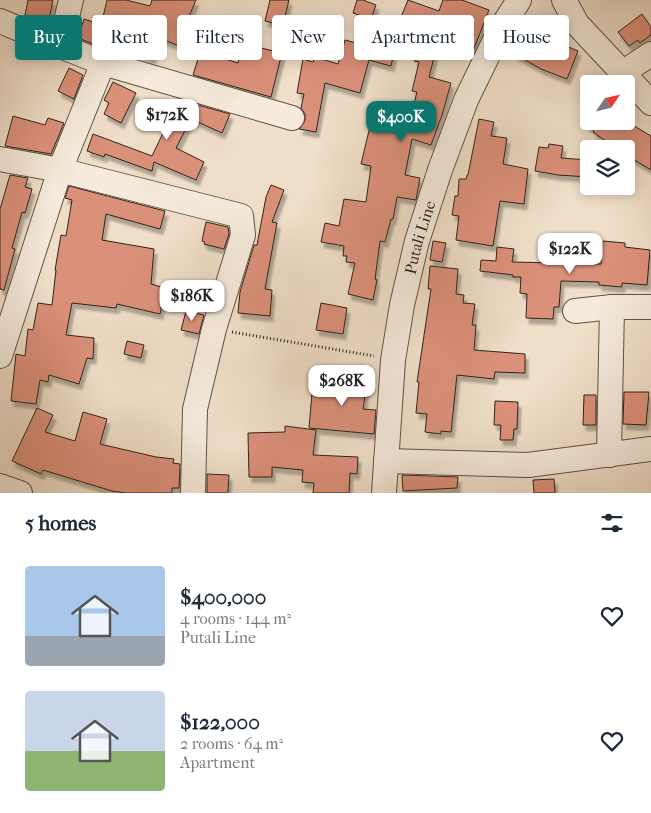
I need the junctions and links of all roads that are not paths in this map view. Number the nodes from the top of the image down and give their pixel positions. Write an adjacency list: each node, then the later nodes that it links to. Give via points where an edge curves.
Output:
1 (71, 0): 4 (street)
2 (518, 0): 21 (street, Putali Line, via 466,100 417,241 393,360)
3 (564, 0): 10 (street, via 577,24)
4 (67, 15)
5 (0, 21): 6 (street)
6 (15, 27)
7 (651, 54): 10 (street)
8 (82, 55): 9 (street)
9 (103, 63): 12 (street); 14 (street)
10 (622, 73): 11 (street)
11 (651, 103)
12 (292, 118)
13 (0, 159): 14 (street)
14 (60, 170): 18 (street); 24 (street, via 241,216 243,235 214,329 195,409)
15 (612, 306): 16 (street); 17 (street); 20 (street)
16 (651, 307)
17 (575, 312)
18 (0, 356)
19 (651, 449): 20 (street)
20 (609, 455): 21 (street, via 528,465)
21 (386, 461): 25 (street, Putali Line)
22 (0, 486): 23 (street)
23 (20, 493)
24 (193, 493)
25 (384, 493)

